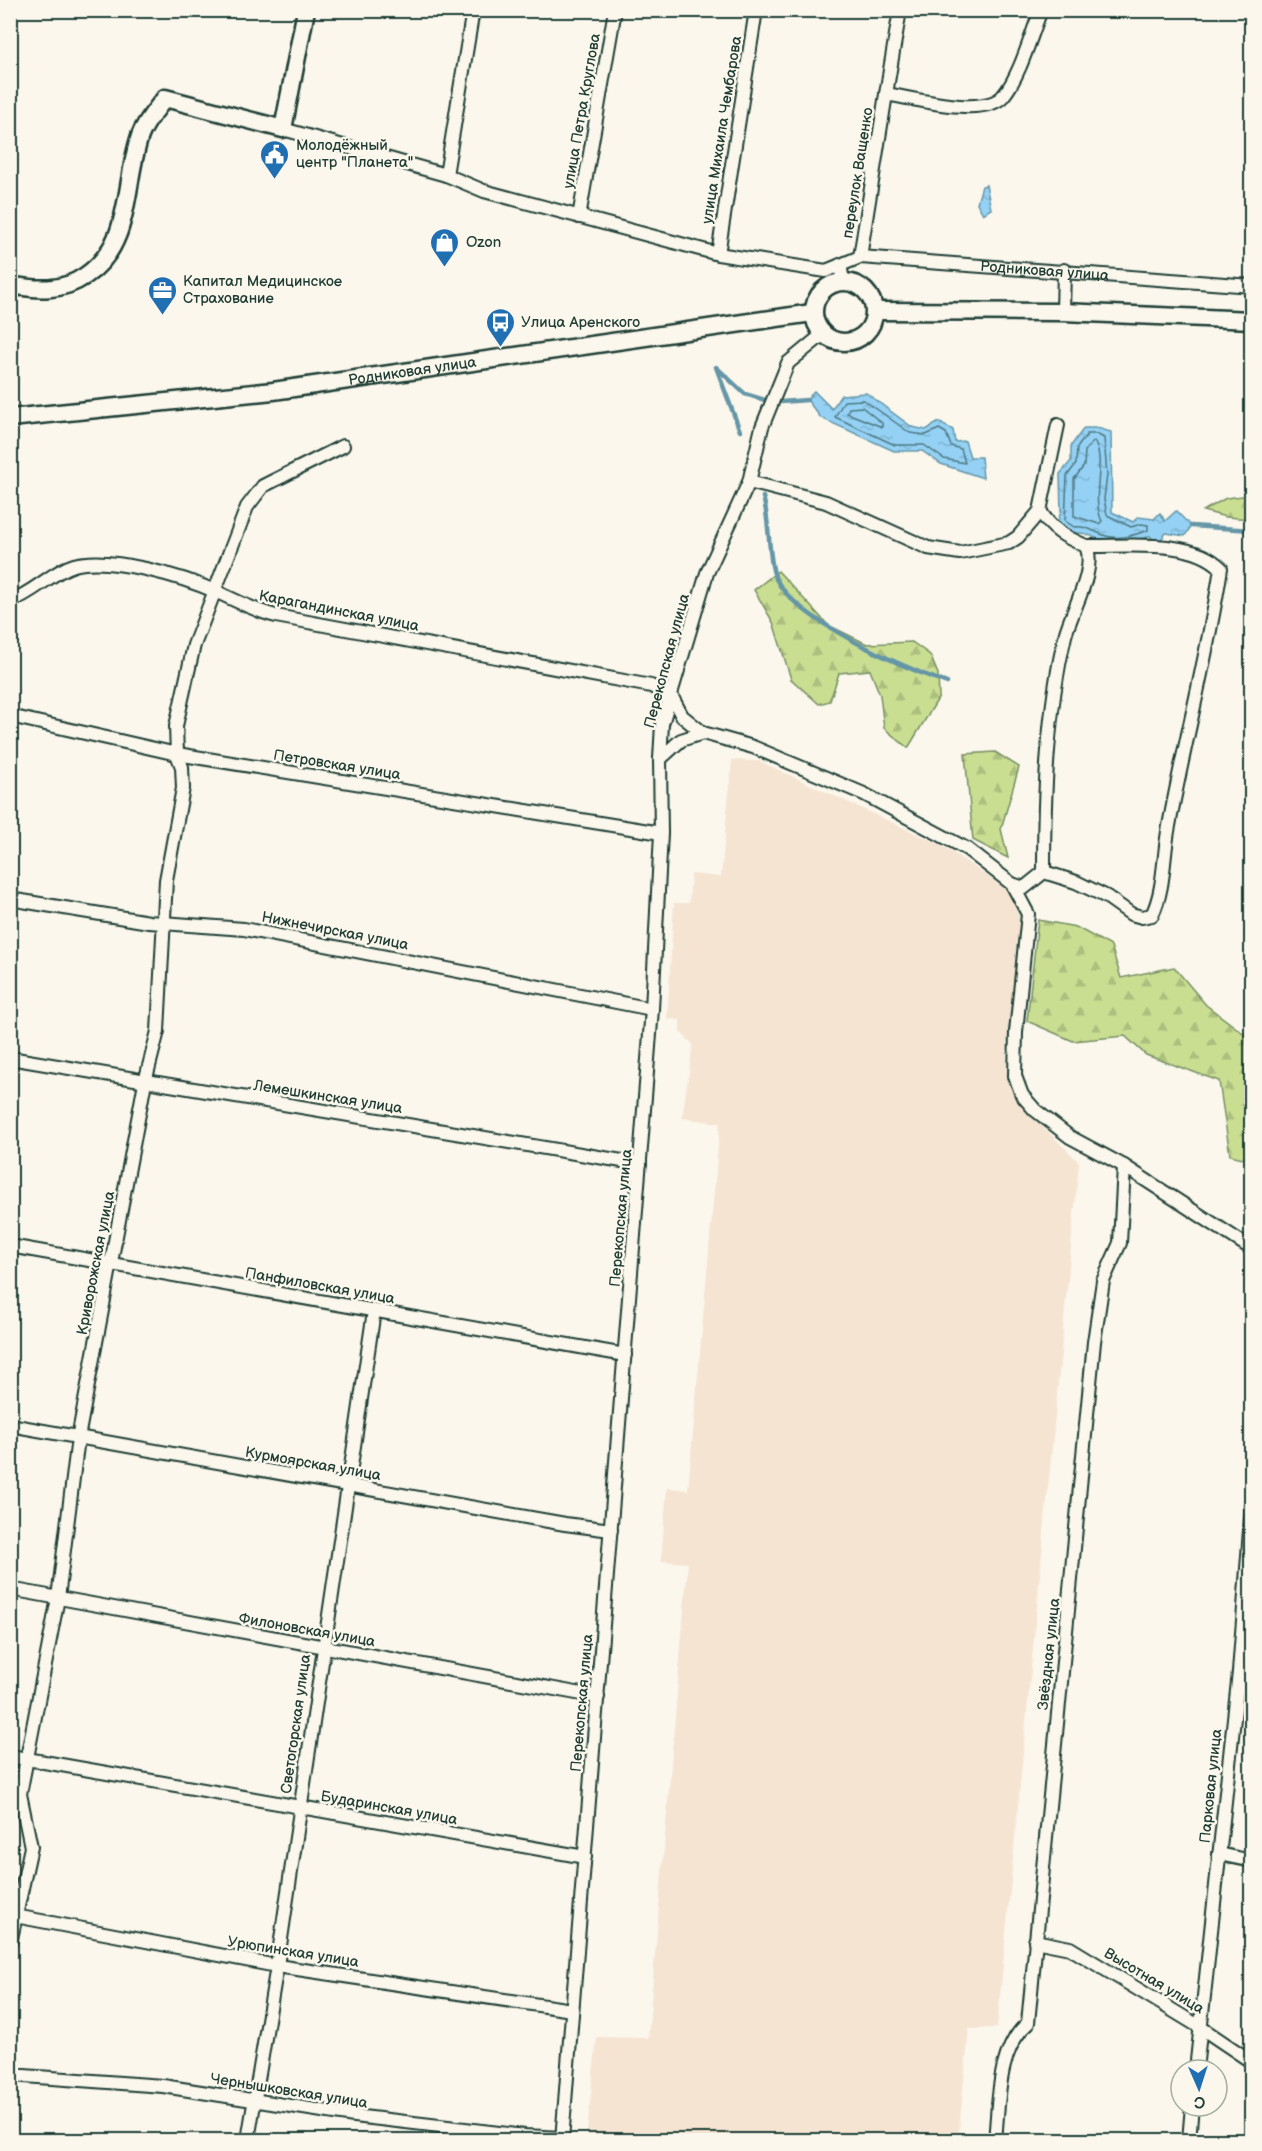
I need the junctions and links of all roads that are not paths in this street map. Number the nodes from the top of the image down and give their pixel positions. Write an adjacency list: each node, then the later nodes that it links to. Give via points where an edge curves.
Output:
1 (306, 10): 8 (main road)
2 (473, 10): 9 (street)
3 (615, 10): 10 (street, улица Петра Круглова)
4 (756, 10): 11 (street, улица Михаила Чембарова)
5 (900, 10): 7 (street)
6 (1041, 10): 7 (street, переулок Ващенко, via 1011,85 995,102 966,106)
7 (886, 94): 12 (street, переулок Ващенко)
8 (284, 129): 9 (street, Родниковая улица); 15 (main road, Родниковая улица, via 165,98 140,135 117,240 105,261 64,287 36,289)
9 (446, 176): 10 (street, Родниковая улица, via 484,191)
10 (579, 217): 11 (street, Родниковая улица)
11 (718, 255): 14 (street, Родниковая улица)
12 (860, 257): 13 (street, Родниковая улица); 14 (street, Родниковая улица)
13 (1064, 270): 16 (street, Родниковая улица); 18 (street)
14 (842, 273): 17 (main road, via 866,289); 19 (main road, Родниковая улица, via 821,290)
15 (10, 285)
16 (1251, 286)
17 (876, 311): 18 (main road); 21 (main road, via 867,334 845,343)
18 (1064, 312): 20 (main road)
19 (812, 313): 21 (main road); 22 (main road, Родниковая улица, via 273,391)
20 (1251, 320)
21 (822, 335): 25 (street, Перекопская улица, via 788,363 762,427)
22 (10, 418)
23 (1059, 425): 26 (street)
24 (343, 446): 28 (street, Криворожская улица, via 263,486 246,507)
25 (749, 482): 26 (street, via 826,502 943,552 960,553 1009,543); 30 (street, Перекопская улица, via 707,573)
26 (1040, 511): 27 (street, via 1064,537)
27 (1086, 546): 36 (street, via 1090,560 1065,635 1051,720); 36 (street, via 1187,548 1212,559 1221,568 1211,634 1168,827 1158,904 1152,915 1131,914 1077,882)
28 (215, 591): 29 (street, Карагандинская улица, via 121,564 89,562 61,570); 30 (street, Карагандинская улица, via 276,616 639,683); 33 (street, Криворожская улица, via 186,677 176,726)
29 (10, 601)
30 (672, 697): 32 (street, via 682,716); 34 (street, Перекопская улица, via 663,724)
31 (10, 716): 33 (street, Петровская улица)
32 (703, 733): 34 (street, via 681,740); 37 (street, via 753,747 864,794 968,849)
33 (177, 754): 35 (street, Петровская улица); 39 (street, Криворожская улица, via 183,788 166,880)
34 (660, 759): 35 (street, Перекопская улица)
35 (661, 833): 40 (street, Перекопская улица)
36 (1044, 872): 37 (street, via 1024,888)
37 (1012, 884): 44 (street, via 1028,914 1016,1032 1015,1076 1022,1095 1070,1137)
38 (10, 899): 39 (street, Нижнечирская улица)
39 (165, 922): 40 (street, Нижнечирская улица, via 244,929); 42 (street, Криворожская улица, via 158,1031)
40 (652, 1008): 43 (street, Перекопская улица)
41 (10, 1058): 42 (street, Лемешкинская улица)
42 (145, 1082): 43 (street, Лемешкинская улица); 47 (street, Криворожская улица)
43 (640, 1164): 49 (street, Перекопская улица)
44 (1124, 1166): 46 (street); 67 (street, Звёздная улица, via 1120,1243 1103,1281 1094,1342)
45 (10, 1246): 47 (street, Панфиловская улица)
46 (1251, 1250)
47 (111, 1264): 48 (street, Панфиловская улица); 51 (street, Криворожская улица)
48 (374, 1311): 49 (street, Панфиловская улица); 52 (street, Светогорская улица)
49 (625, 1355): 54 (street, Перекопская улица)
50 (10, 1425): 51 (street, Курмоярская улица)
51 (78, 1438): 52 (street, Курмоярская улица); 56 (street, Криворожская улица)
52 (349, 1486): 54 (street, Курмоярская улица); 57 (street, Светогорская улица)
53 (1251, 1504): 58 (street, Парковая улица)
54 (611, 1530): 59 (street, Перекопская улица)
55 (10, 1590): 56 (street, Филоновская улица)
56 (58, 1598): 57 (street, Филоновская улица); 61 (street, Криворожская улица)
57 (322, 1648): 59 (street, Филоновская улица); 62 (street, Светогорская улица)
58 (1245, 1672): 63 (street, Парковая улица)
59 (598, 1697): 64 (street, Перекопская улица)
60 (10, 1756): 61 (street, Бударинская улица)
61 (26, 1759): 62 (street, Бударинская улица); 66 (street, Криворожская улица, via 20,1794 31,1847)
62 (300, 1807): 64 (street, Бударинская улица); 69 (street, Светогорская улица)
63 (1219, 1854): 65 (street); 71 (street, Парковая улица)
64 (585, 1857): 70 (street, Перекопская улица)
65 (1251, 1861)
66 (13, 1915): 68 (street, Криворожская улица); 69 (street, Урюпинская улица)
67 (1035, 1941): 71 (street, Высотная улица, via 1070,1948); 79 (street, Звёздная улица, via 1028,2023 1017,2032 1003,2068)
68 (10, 1942)
69 (277, 1966): 70 (street, Урюпинская улица); 75 (street, Светогорская улица)
70 (572, 2010): 77 (street, Перекопская улица)
71 (1200, 2027): 72 (street, Парковая улица); 73 (street, Высотная улица)
72 (1197, 2058)
73 (1251, 2062)
74 (10, 2075): 75 (street, Чернышковская улица, via 163,2086)
75 (253, 2102): 77 (street, Чернышковская улица); 78 (street, Светогорская улица)
76 (1191, 2118): 80 (street)
77 (562, 2139)
78 (248, 2140)
79 (995, 2140)
80 (1188, 2140)

